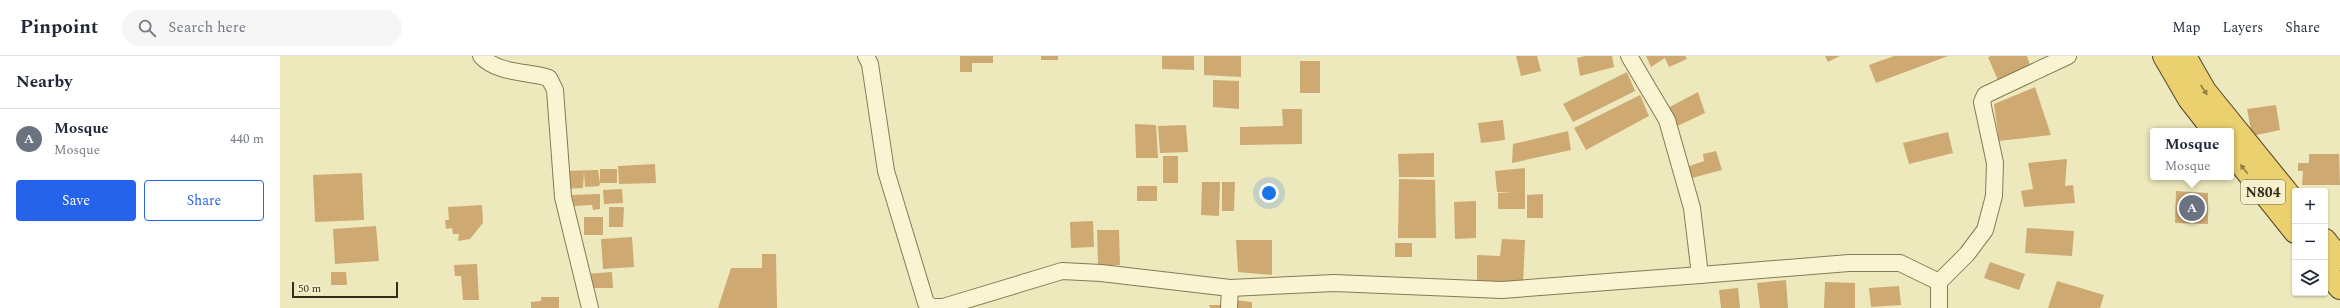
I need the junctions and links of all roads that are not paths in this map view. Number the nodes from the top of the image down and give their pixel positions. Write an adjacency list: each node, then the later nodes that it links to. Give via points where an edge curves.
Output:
1 (481, 56): 21 (street, via 488,64 497,68 549,78 555,90 563,196)
2 (866, 56): 19 (street, via 870,64 886,171 926,303 943,308 1062,271)
3 (1629, 56): 17 (street, via 1667,120 1692,208)
4 (2068, 56): 18 (street, via 1985,95 1982,102 1995,163 1994,196 1985,230 1967,254)
5 (2164, 56): 7 (highway, via 2189,99)
6 (2185, 56): 8 (highway, N804, one-way to 8, via 2205,92)
7 (2212, 128)
8 (2230, 128)
9 (2234, 134): 11 (highway, N804, one-way to 11)
10 (2234, 155): 11 (highway, N804, one-way to 10)
11 (2274, 191): 12 (highway, N804); 13 (highway, N804)
12 (2292, 200)
13 (2292, 226)
14 (2328, 244): 15 (highway)
15 (2340, 259)
16 (2328, 274): 20 (highway)
17 (1700, 275): 18 (street, via 1849,263 1900,263); 19 (street, via 1502,290 1334,283)
18 (1939, 282): 23 (street)
19 (1230, 288): 22 (street)
20 (2340, 288)
21 (590, 308)
22 (1229, 308)
23 (1939, 308)

